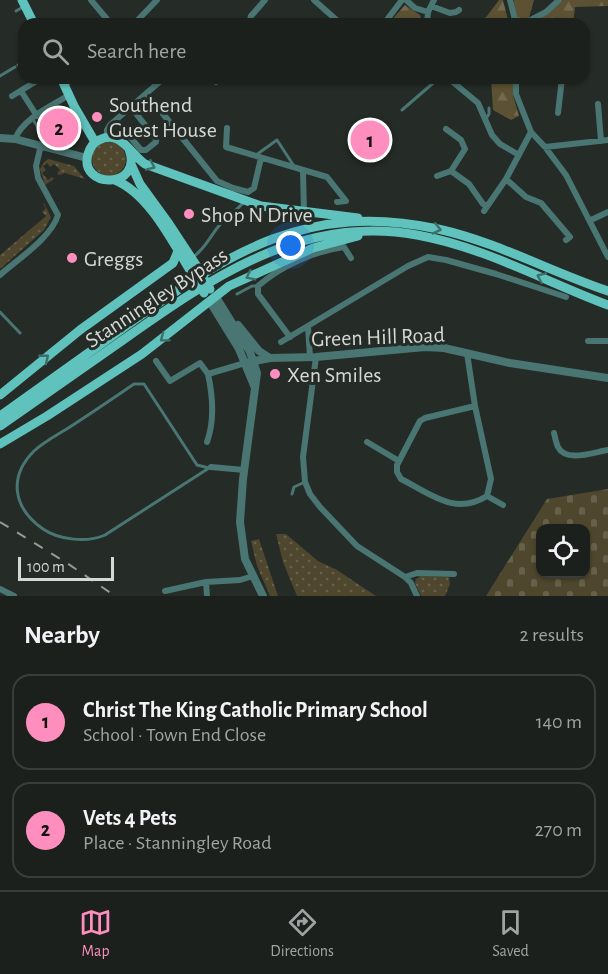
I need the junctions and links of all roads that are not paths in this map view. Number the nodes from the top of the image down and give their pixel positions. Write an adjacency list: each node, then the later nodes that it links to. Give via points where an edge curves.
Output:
1 (91, 0): 14 (street)
2 (157, 0): 15 (street)
3 (265, 0): 16 (street)
4 (314, 0): 17 (street)
5 (402, 0): 18 (street)
6 (406, 0): 10 (street, via 414,8)
7 (510, 0): 19 (street)
8 (559, 0): 20 (street)
9 (23, 3): 12 (lane); 13 (main road)
10 (431, 6): 11 (street, via 450,13)
11 (459, 10)
12 (16, 11)
13 (31, 18)
14 (106, 18)
15 (140, 18)
16 (250, 18)
17 (334, 18)
18 (388, 18)
19 (514, 18)
20 (534, 18)
21 (18, 65): 22 (lane)
22 (0, 76)
23 (32, 84): 30 (street)
24 (64, 84): 31 (main road)
25 (158, 84): 32 (street)
26 (432, 84): 37 (lane)
27 (455, 84): 40 (street, via 478,103)
28 (516, 84): 44 (street)
29 (561, 84): 38 (street)
30 (21, 91): 33 (street); 39 (street)
31 (69, 94): 39 (street); 50 (main road)
32 (147, 94): 35 (street); 54 (street, via 217,181 248,192 254,188)
33 (12, 96)
34 (598, 104): 49 (street)
35 (131, 107): 41 (street); 41 (street, via 156,142 141,150)
36 (489, 108): 40 (lane)
37 (402, 110)
38 (558, 113)
39 (34, 117): 47 (street); 48 (lane)
40 (486, 118): 53 (street, via 500,144)
41 (116, 120): 45 (street, via 108,127)
42 (227, 128): 54 (street, via 226,147)
43 (446, 129): 58 (street, via 461,140 465,149)
44 (531, 132): 51 (street); 53 (street)
45 (107, 137): 50 (main road); 52 (main road, via 120,140)
46 (0, 138): 47 (street)
47 (15, 139): 48 (street)
48 (43, 141): 55 (street); 76 (street, via 36,166 38,178 58,215 55,225)
49 (605, 141): 51 (street)
50 (95, 142): 55 (main road)
51 (545, 147): 67 (street)
52 (129, 149): 56 (main road); 63 (main road, one-way to 63, via 145,164)
53 (519, 155): 61 (street)
54 (258, 157): 57 (street); 57 (lane, via 277,140)
55 (87, 158): 62 (main road, via 96,177)
56 (131, 164): 62 (main road, via 125,174); 73 (main road, via 140,184)
57 (295, 168): 59 (street)
58 (451, 171): 60 (street); 61 (street, via 469,184 485,209)
59 (303, 172): 64 (street, via 327,177 348,200); 65 (street)
60 (437, 176)
61 (506, 179): 70 (street, via 552,214 570,237)
62 (114, 180): 71 (main road, via 139,196)
63 (244, 201): 65 (main road); 73 (lane)
64 (337, 202)
65 (304, 212): 68 (main road)
66 (608, 212): 67 (street)
67 (591, 220): 72 (street)
68 (379, 222): 78 (main road, one-way to 78, via 440,230 490,245); 102 (main road, Stanningley Bypass, via 324,224 279,236 242,252 176,291)
69 (384, 231): 80 (main road, one-way to 80, via 312,248); 82 (main road, one-way to 69, via 466,247); 103 (main road, Stanningley Bypass, via 345,232 296,242 225,273)
70 (566, 240)
71 (178, 251): 75 (main road); 100 (main road, one-way to 71, via 80,330 173,263)
72 (608, 257)
73 (191, 258): 75 (main road)
74 (351, 258): 77 (street, via 344,247 327,250 292,264)
75 (194, 270): 80 (main road, bridge)
76 (0, 275)
77 (258, 286): 79 (lane); 87 (street, via 258,294)
78 (608, 291)
79 (237, 294)
80 (210, 295): 84 (street); 96 (street); 107 (main road, one-way to 107, via 126,365)
81 (566, 297): 85 (street, via 428,257)
82 (608, 305)
83 (0, 312): 86 (lane)
84 (228, 315): 93 (street); 94 (street)
85 (308, 327): 87 (street); 92 (street)
86 (20, 333)
87 (290, 337): 90 (street)
88 (588, 341): 89 (street)
89 (608, 341)
90 (281, 342)
91 (467, 353): 92 (street, Green Hill Road, via 425,347); 98 (street, Green Hill Road); 101 (street)
92 (313, 357): 93 (street, Green Hill Road); 112 (street, via 303,457)
93 (270, 358): 94 (street, Green Hill Road)
94 (254, 360): 96 (street, Green Hill Road); 99 (street)
95 (156, 361): 97 (street, via 170,381 200,363)
96 (245, 363): 97 (street); 99 (street)
97 (208, 375): 105 (street, via 213,412)
98 (608, 378)
99 (255, 388): 111 (street)
100 (0, 395)
101 (475, 406): 109 (street, via 425,418 416,426); 114 (street, via 492,480)
102 (0, 416)
103 (0, 426)
104 (554, 433): 108 (street, via 564,454)
105 (207, 442)
106 (367, 442): 109 (street)
107 (0, 444)
108 (608, 450)
109 (399, 461): 114 (street, via 397,472 401,479 449,504 470,505)
110 (210, 468): 110 (lane, via 94,540 45,531 26,513 16,492 21,468 35,450 134,384 144,384 197,465); 111 (street)
111 (244, 470): 117 (street, via 241,535)
112 (305, 482): 113 (lane, via 294,488); 118 (street, via 320,507 357,546)
113 (292, 494)
114 (487, 496): 115 (street)
115 (503, 505)
116 (454, 574): 118 (street, via 417,573)
117 (253, 576): 119 (street); 124 (street)
118 (405, 577): 125 (street)
119 (206, 582): 121 (street); 123 (street)
120 (0, 589): 122 (street)
121 (165, 591)
122 (14, 596)
123 (207, 596)
124 (263, 596)
125 (417, 596)

